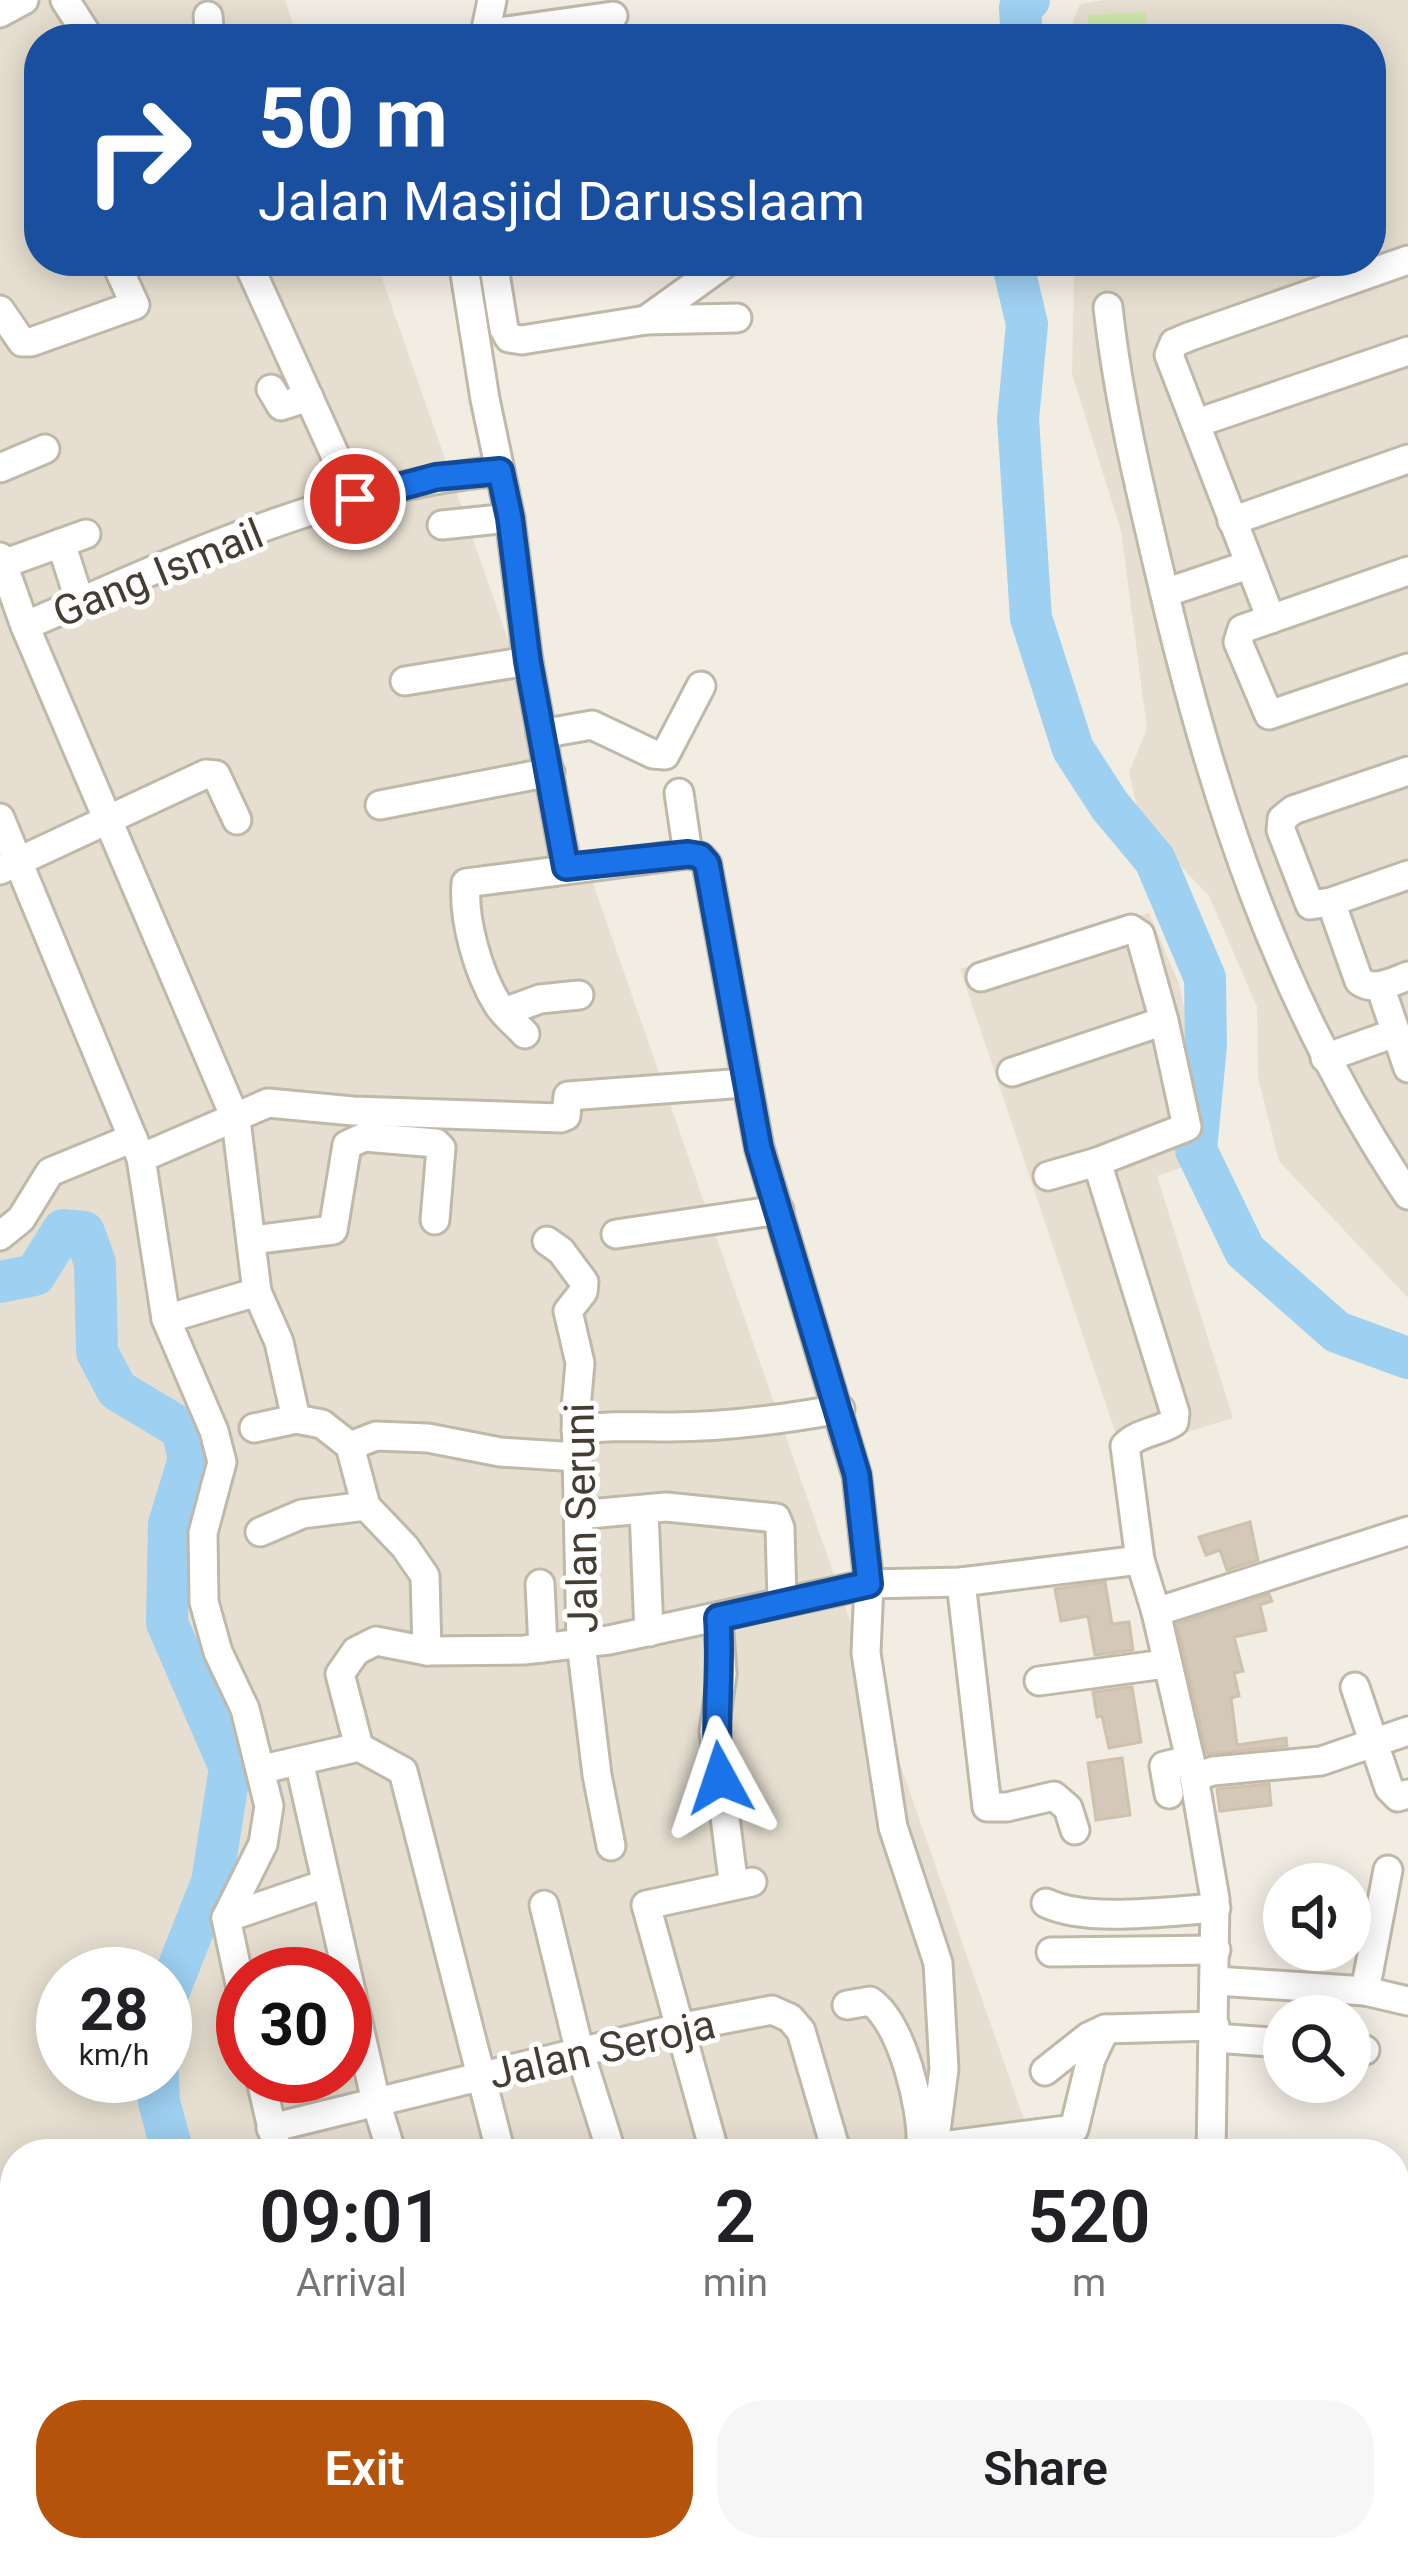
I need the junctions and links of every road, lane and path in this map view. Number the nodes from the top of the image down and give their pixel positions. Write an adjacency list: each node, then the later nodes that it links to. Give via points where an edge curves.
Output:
1 (24, 0): 2 (street)
2 (0, 13)
3 (613, 16): 4 (street)
4 (562, 24)
5 (122, 276): 12 (street, via 135,305 31,342 14,335)
6 (254, 276): 17 (street)
7 (466, 276): 22 (street)
8 (495, 276): 14 (street, via 509,338)
9 (707, 276): 14 (street)
10 (1363, 276): 18 (street, via 1174,344 1169,355)
11 (1108, 307): 30 (street, via 1117,387)
12 (0, 310)
13 (737, 318): 14 (street)
14 (646, 320)
15 (1408, 351): 18 (street)
16 (271, 389): 17 (street, via 281,406)
17 (309, 398): 23 (street)
18 (1197, 423): 25 (street)
19 (45, 449): 21 (street)
20 (1408, 459): 25 (street)
21 (0, 468)
22 (500, 471): 23 (street, Gang Ismail, via 436,477); 24 (street)
23 (355, 499): 31 (street, Gang Ismail, via 215,545)
24 (510, 518): 26 (street); 34 (street)
25 (1232, 521): 28 (street)
26 (442, 526)
27 (2, 560): 31 (street, via 74,538); 33 (street)
28 (1248, 565): 30 (street); 32 (street)
29 (1408, 572): 32 (street)
30 (1165, 593): 59 (street, via 1189,702 1241,864)
31 (80, 602): 33 (street, Gang Ismail)
32 (1271, 619): 35 (street, via 1242,629 1238,643 1270,715)
33 (26, 626): 44 (street)
34 (528, 661): 36 (street); 38 (street)
35 (1408, 668)
36 (405, 680)
37 (701, 686): 38 (street, via 664,755 592,725)
38 (541, 734): 40 (street)
39 (1408, 771): 50 (street, via 1282,819 1305,900)
40 (550, 772): 42 (street); 48 (street)
41 (679, 793): 46 (street)
42 (380, 805)
43 (0, 818): 47 (street)
44 (110, 818): 45 (street, via 206,774 224,786); 47 (street); 62 (street)
45 (237, 820)
46 (688, 854): 48 (street); 61 (street, via 707,864)
47 (10, 866): 63 (street)
48 (566, 867): 55 (street, via 466,883 481,964)
49 (1408, 875): 50 (street)
50 (1331, 902): 53 (street, via 1359,981)
51 (1408, 976): 53 (street)
52 (981, 977): 56 (street, via 1137,930)
53 (1380, 986): 58 (street)
54 (579, 994): 55 (street)
55 (504, 1012): 57 (street)
56 (1164, 1021): 60 (street); 64 (street, via 1187,1127)
57 (525, 1034)
58 (1401, 1050): 59 (street)
59 (1332, 1061): 66 (street)
60 (1012, 1072)
61 (745, 1083): 62 (street, via 566,1098 561,1118 268,1103); 67 (street)
62 (236, 1120): 63 (street); 71 (street)
63 (137, 1148): 70 (street, via 50,1172 20,1220); 74 (street)
64 (1097, 1162): 65 (street); 85 (street, via 1175,1413 1166,1427 1125,1446)
65 (1048, 1176)
66 (1408, 1196)
67 (778, 1210): 69 (street); 75 (street)
68 (435, 1220): 71 (street, via 442,1148 364,1138 347,1145 333,1230)
69 (616, 1234)
70 (0, 1235)
71 (252, 1240): 73 (street)
72 (547, 1241): 78 (street, Jalan Seruni, via 584,1282 568,1311 580,1363)
73 (257, 1292): 74 (street); 76 (street, via 279,1342)
74 (166, 1319): 103 (street, via 222,1462 203,1532 205,1602)
75 (840, 1409): 78 (street, via 739,1423 618,1424); 87 (street)
76 (296, 1419): 77 (street); 79 (street, via 322,1424)
77 (254, 1428)
78 (576, 1444): 79 (street, via 500,1452 376,1436); 82 (street, Jalan Seruni)
79 (350, 1446): 80 (street)
80 (366, 1506): 84 (street, via 302,1514); 95 (street, via 425,1576)
81 (644, 1510): 82 (street); 89 (street, via 776,1518); 92 (street)
82 (578, 1515): 93 (street, Jalan Seruni)
83 (1408, 1531): 90 (street)
84 (260, 1532)
85 (1140, 1560): 86 (street); 90 (street)
86 (961, 1582): 87 (street); 107 (street, via 974,1808 1047,1794 1068,1808)
87 (869, 1584): 89 (street); 139 (street, via 866,1653 893,1827 938,1963 944,2068)
88 (540, 1585): 94 (street)
89 (782, 1601): 91 (street)
90 (1156, 1612): 96 (street)
91 (718, 1618): 92 (street); 122 (street, via 714,1731 742,1877 646,1905)
92 (649, 1632): 93 (street)
93 (581, 1643): 94 (street); 108 (street, Jalan Seruni)
94 (543, 1648): 95 (street)
95 (427, 1651): 101 (street, via 376,1641 340,1673)
96 (1166, 1664): 97 (street); 104 (street)
97 (1039, 1681)
98 (1355, 1687): 100 (street)
99 (1408, 1731): 100 (street)
100 (1375, 1744): 104 (street, via 1307,1764); 106 (street, via 1393,1795)
101 (359, 1747): 102 (street); 128 (street, via 403,1771)
102 (299, 1761): 103 (street); 110 (street)
103 (263, 1769): 114 (street, via 269,1806 262,1844)
104 (1191, 1769): 105 (street, via 1164,1766); 113 (street)
105 (1169, 1794)
106 (1408, 1794)
107 (1076, 1830)
108 (610, 1846)
109 (1388, 1870): 119 (street)
110 (326, 1884): 114 (street); 129 (street)
111 (1046, 1903): 113 (street, via 1082,1912)
112 (544, 1905): 126 (street)
113 (1216, 1909): 116 (street)
114 (226, 1918): 115 (street)
115 (232, 1947)
116 (1216, 1950): 117 (street); 118 (street)
117 (1051, 1952)
118 (1216, 1982): 119 (street); 124 (street)
119 (1365, 1991): 120 (street)
120 (1408, 2001)
121 (847, 2005): 138 (street, via 871,2001 885,2014)
122 (677, 2028): 126 (street, Jalan Seroja); 136 (street); 137 (street, Jalan Seroja, via 772,2010 790,2018 801,2031)
123 (1105, 2030): 124 (street); 127 (street); 140 (street, via 1074,2129)
124 (1215, 2032): 125 (street); 141 (street)
125 (1263, 2040)
126 (580, 2053): 128 (street, Jalan Seroja); 135 (street)
127 (1045, 2071)
128 (481, 2077): 129 (street, Jalan Seroja); 134 (street)
129 (376, 2102): 132 (street, Jalan Seroja); 133 (street)
130 (266, 2103): 131 (street)
131 (275, 2139)
132 (280, 2139)
133 (387, 2139)
134 (497, 2139)
135 (608, 2139)
136 (710, 2139)
137 (833, 2139)
138 (928, 2139)
139 (930, 2139)
140 (962, 2139)
141 (1211, 2139)

